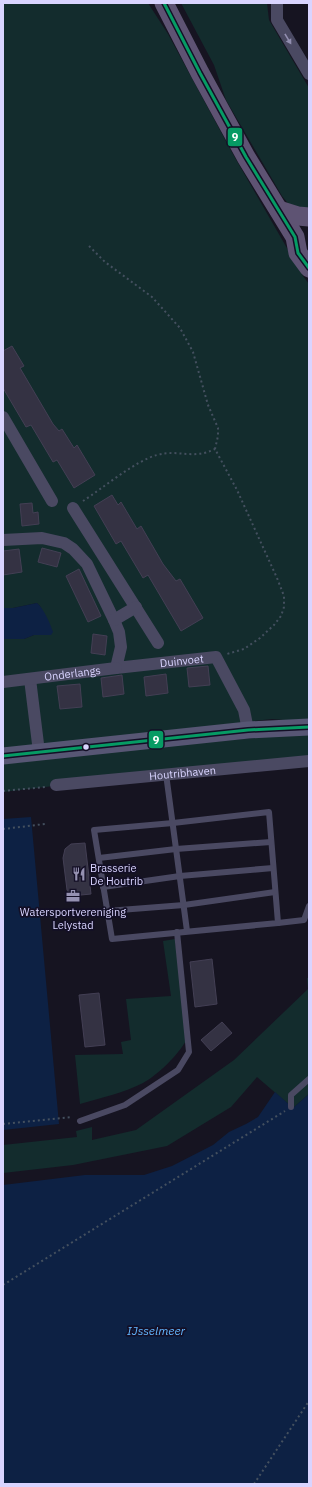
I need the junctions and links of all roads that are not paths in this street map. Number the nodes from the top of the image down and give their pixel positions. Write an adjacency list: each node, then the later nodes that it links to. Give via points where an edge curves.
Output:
1 (164, 3): 4 (main road, via 246,157)
2 (277, 3): 3 (street, one-way to 3, via 277,20)
3 (309, 74)
4 (279, 210): 5 (main road); 6 (main road)
5 (309, 217)
6 (304, 238): 7 (main road, via 298,253)
7 (309, 268)
8 (3, 418): 9 (street)
9 (52, 501)
10 (73, 508): 12 (street, Duinvoet)
11 (3, 540): 13 (street, via 42,538 64,543 73,549 87,564)
12 (136, 607): 13 (street); 14 (street, Duinvoet)
13 (114, 620): 15 (street, via 121,647)
14 (158, 643)
15 (116, 668): 16 (street, Onderlangs); 19 (street, Duinvoet, via 216,657 244,710)
16 (30, 679): 17 (street, Onderlangs); 20 (street, Onderlangs)
17 (3, 682)
18 (309, 727): 19 (street)
19 (248, 730): 20 (street)
20 (39, 752): 21 (street)
21 (3, 756)
22 (309, 761): 23 (street, Houtribhaven)
23 (166, 774): 24 (street, Houtribhaven); 25 (lane)
24 (56, 785)
25 (173, 823): 26 (lane, via 269,812); 27 (lane); 28 (lane, via 94,830)
26 (271, 842): 27 (lane); 29 (lane)
27 (176, 850): 28 (lane); 30 (lane)
28 (99, 858): 31 (lane)
29 (273, 868): 30 (lane); 32 (lane)
30 (180, 876): 31 (lane); 33 (lane)
31 (103, 887): 35 (lane)
32 (275, 892): 33 (lane); 36 (lane)
33 (184, 905): 35 (lane); 37 (lane)
34 (309, 906): 36 (lane, via 304,920)
35 (107, 911): 38 (lane, via 112,938)
36 (278, 922): 37 (lane)
37 (188, 931): 38 (lane)
38 (177, 932): 41 (lane, via 189,1052 178,1070 125,1105)
39 (309, 1079): 40 (lane, via 291,1095)
40 (291, 1107)
41 (78, 1119)

